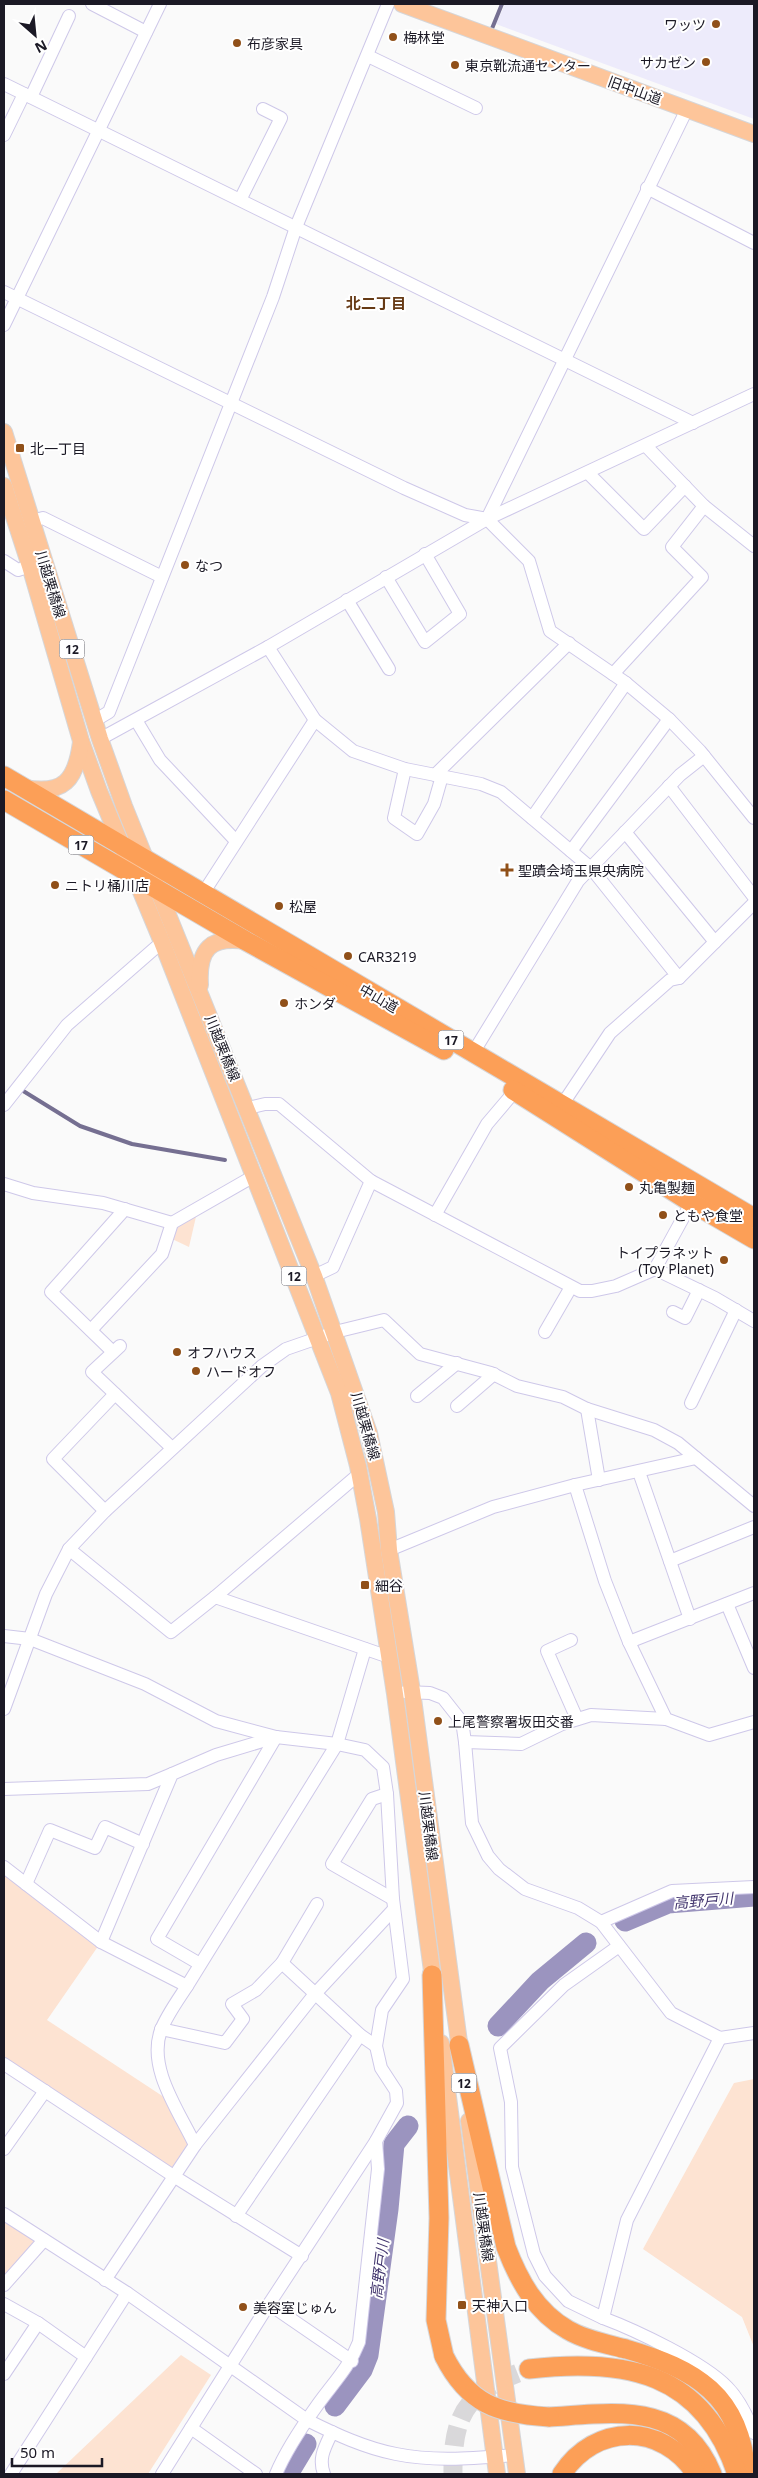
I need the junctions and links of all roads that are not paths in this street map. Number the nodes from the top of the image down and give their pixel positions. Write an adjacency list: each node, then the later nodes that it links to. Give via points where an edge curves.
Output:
1 (92, 4): 6 (street)
2 (160, 4): 6 (street)
3 (388, 4): 7 (street)
4 (402, 4): 12 (main road, 旧中山道)
5 (69, 16): 9 (street)
6 (146, 32): 13 (street)
7 (368, 56): 10 (street); 18 (street)
8 (4, 84): 9 (street)
9 (28, 95): 13 (street); 15 (street)
10 (476, 108)
11 (263, 109): 17 (street, via 281,118)
12 (687, 109): 14 (main road, 旧中山道); 16 (street)
13 (98, 129): 17 (street); 21 (street)
14 (754, 134)
15 (4, 135)
16 (647, 188): 19 (street); 23 (street)
17 (240, 198): 18 (street)
18 (296, 227): 23 (street); 25 (street, via 273,297)
19 (754, 243)
20 (4, 292): 21 (street)
21 (17, 299): 22 (street); 25 (street)
22 (4, 325)
23 (565, 357): 26 (street); 33 (street)
24 (754, 394): 26 (street)
25 (231, 402): 33 (street, via 404,488 465,514); 39 (street)
26 (694, 423): 28 (street)
27 (4, 432): 34 (main road, 川越栗橋線 / 12)
28 (646, 446): 29 (street); 31 (street)
29 (588, 474): 31 (street, via 644,529); 33 (street)
30 (4, 486): 38 (main road, 川越栗橋線 / 12)
31 (685, 486): 32 (street)
32 (704, 506): 35 (street); 45 (street, via 672,547 702,577)
33 (487, 519): 36 (street); 42 (street, via 529,561 550,631)
34 (32, 522): 39 (street, via 43,518); 50 (main road, 川越栗橋線 / 12)
35 (754, 546)
36 (425, 554): 40 (street); 40 (street, via 460,614 425,642)
37 (4, 561): 38 (street, via 18,570)
38 (30, 566): 52 (main road, 川越栗橋線 / 12)
39 (162, 577): 50 (street, via 109,712)
40 (386, 577): 41 (street)
41 (347, 600): 43 (street); 44 (street)
42 (569, 643): 45 (street); 55 (street)
43 (268, 647): 48 (street); 49 (street)
44 (389, 669)
45 (613, 674): 46 (street)
46 (626, 683): 47 (street); 59 (street)
47 (669, 719): 53 (street); 64 (street)
48 (136, 720): 51 (street); 62 (street, via 160,760)
49 (315, 720): 54 (street, via 353,751); 62 (street)
50 (94, 721): 51 (main road, 川越栗橋線 / 12)
51 (100, 739): 66 (main road, 川越栗橋線 / 12)
52 (82, 741): 56 (main road, via 76,768 61,786 39,790); 63 (main road, 川越栗橋線 / 12)
53 (704, 756): 57 (street); 60 (street)
54 (406, 769): 55 (street); 55 (street, via 394,818 417,834 434,804)
55 (439, 775): 59 (street, via 502,792)
56 (10, 783): 63 (highway, 中山道 / 17)
57 (669, 786): 61 (street); 69 (street)
58 (4, 800): 66 (highway, 中山道 / 17)
59 (532, 818): 64 (street)
60 (754, 818)
61 (625, 832): 65 (street); 73 (street)
62 (236, 841): 68 (street)
63 (122, 847): 66 (highway, 中山道 / 17)
64 (571, 851): 65 (street)
65 (590, 868): 74 (street); 76 (street, via 578,881)
66 (141, 869): 67 (highway, 中山道 / 17); 68 (highway, 中山道 / 17); 72 (main road, 川越栗橋線 / 12)
67 (159, 890): 71 (highway, 中山道 / 17); 75 (main road, 川越栗橋線 / 12)
68 (202, 894): 76 (highway, 中山道 / 17)
69 (754, 897)
70 (754, 903): 73 (street)
71 (246, 941): 75 (main road, via 222,940 206,950 199,972); 77 (highway, 中山道 / 17)
72 (162, 942): 78 (street, via 67,1025); 81 (main road, 川越栗橋線 / 12)
73 (715, 942): 74 (street)
74 (679, 978): 79 (street, via 670,980 610,1033)
75 (200, 991): 80 (main road, 川越栗橋線 / 12)
76 (473, 1053): 79 (highway, 中山道 / 17)
77 (515, 1091): 85 (highway, 中山道 / 17); 87 (street, via 487,1124)
78 (4, 1105)
79 (562, 1105): 84 (highway, 中山道 / 17)
80 (248, 1108): 82 (street, via 279,1104); 92 (main road, 川越栗橋線 / 12)
81 (254, 1176): 89 (street); 101 (main road, 川越栗橋線 / 12)
82 (371, 1181): 87 (street); 92 (street, via 333,1267)
83 (4, 1184): 86 (street, via 33,1193)
84 (701, 1185): 85 (street); 88 (highway, 中山道 / 17)
85 (692, 1203): 90 (highway, 中山道 / 17); 91 (street)
86 (125, 1209): 89 (street); 98 (street, via 51,1292)
87 (435, 1216): 93 (street)
88 (754, 1218)
89 (172, 1223): 98 (street, via 162,1254)
90 (754, 1239)
91 (655, 1269): 93 (street, via 616,1286 592,1291); 94 (street)
92 (314, 1276): 99 (main road, 川越栗橋線 / 12)
93 (571, 1287): 100 (street)
94 (699, 1290): 95 (street); 96 (street, via 685,1318)
95 (736, 1310): 97 (street); 106 (street)
96 (672, 1312)
97 (754, 1321)
98 (91, 1330): 104 (street, via 117,1349 92,1372)
99 (334, 1332): 101 (street); 102 (street, via 384,1320 420,1354); 119 (main road, 川越栗橋線 / 12, via 378,1469)
100 (545, 1332)
101 (318, 1338): 109 (street, via 286,1349 262,1366); 112 (main road, 川越栗橋線 / 12, via 339,1394)
102 (457, 1363): 103 (street); 105 (street)
103 (494, 1374): 107 (street); 108 (street, via 517,1386 563,1397)
104 (115, 1394): 109 (street); 116 (street, via 53,1459)
105 (417, 1396)
106 (690, 1403)
107 (457, 1406)
108 (587, 1409): 110 (street, via 654,1430); 113 (street)
109 (172, 1448): 116 (street)
110 (696, 1458): 111 (street); 115 (street)
111 (639, 1472): 113 (street); 120 (street)
112 (359, 1474): 122 (street); 130 (main road, 川越栗橋線 / 12)
113 (599, 1480): 114 (street)
114 (575, 1485): 119 (street, via 493,1507); 128 (street)
115 (754, 1506)
116 (105, 1511): 118 (street)
117 (754, 1527): 120 (street)
118 (69, 1549): 122 (street, via 171,1632); 126 (street, via 46,1594)
119 (389, 1550): 132 (main road, 川越栗橋線 / 12)
120 (670, 1561): 124 (street)
121 (754, 1593): 123 (street)
122 (215, 1597): 129 (street)
123 (727, 1604): 124 (street); 131 (street)
124 (690, 1618): 128 (street)
125 (4, 1636): 126 (street)
126 (30, 1639): 134 (street); 138 (street, via 145,1684 216,1721)
127 (571, 1640): 135 (street, via 547,1651)
128 (628, 1642): 136 (street)
129 (364, 1648): 130 (street); 140 (street)
130 (388, 1657): 133 (main road, 川越栗橋線 / 12)
131 (754, 1668)
132 (412, 1692): 133 (street); 139 (street, via 430,1693 442,1698 458,1717); 162 (main road, 川越栗橋線 / 12)
133 (394, 1694): 155 (main road, 川越栗橋線 / 12)
134 (4, 1709)
135 (577, 1719): 136 (street, via 591,1715); 139 (street, via 521,1744)
136 (666, 1719): 137 (street, via 709,1735)
137 (754, 1722)
138 (276, 1737): 140 (street); 141 (street, via 216,1755); 154 (street, via 157,1939)
139 (465, 1742): 150 (street, via 472,1823 488,1856 504,1874 525,1889 578,1908)
140 (337, 1744): 143 (street, via 365,1750 383,1767); 154 (street)
141 (172, 1774): 142 (street, via 148,1784); 144 (street)
142 (4, 1789)
143 (387, 1794): 149 (street); 149 (street, via 372,1799 332,1864)
144 (143, 1844): 146 (street, via 104,1827 95,1848 50,1830); 151 (street)
145 (4, 1867): 146 (street)
146 (26, 1884): 151 (street)
147 (754, 1887): 150 (street, via 672,1891)
148 (316, 1904): 153 (street)
149 (393, 1904): 157 (street); 163 (street, via 403,1979 382,2010)
150 (601, 1922): 152 (street)
151 (101, 1942): 156 (street)
152 (619, 1946): 161 (street, via 670,2013); 179 (street, via 564,1985 500,2048 510,2102 512,2167 534,2254 545,2276 568,2300)
153 (282, 1963): 157 (street); 158 (street, via 256,1990 232,2004 243,2019 225,2043)
154 (200, 1964): 156 (street)
155 (432, 1975): 191 (main road, 川越栗橋線 / 12); 201 (highway, bridge, via 439,2218 436,2320 444,2356 452,2373 480,2401 525,2416 625,2412 649,2416 689,2436 705,2455)
156 (187, 1986): 158 (street)
157 (314, 1995): 160 (street); 167 (street)
158 (161, 2029): 167 (street, via 159,2069)
159 (754, 2033): 161 (street)
160 (360, 2035): 163 (street); 171 (street)
161 (720, 2038): 179 (street, via 627,2220)
162 (459, 2045): 190 (main road, 川越栗橋線 / 12); 203 (highway, via 506,2247 522,2282 548,2316 569,2331 661,2359 689,2372 710,2388 727,2410 739,2434)
163 (376, 2046): 166 (street, via 381,2068 396,2091 397,2103)
164 (4, 2064): 165 (street)
165 (45, 2091): 168 (street); 169 (street)
166 (376, 2141): 173 (street); 182 (street, via 378,2169 359,2342)
167 (195, 2145): 169 (street)
168 (4, 2148)
169 (175, 2177): 171 (street); 174 (street)
170 (4, 2214): 172 (street)
171 (236, 2216): 173 (street)
172 (44, 2240): 174 (street); 175 (street)
173 (302, 2256): 178 (street)
174 (105, 2280): 176 (street)
175 (4, 2285)
176 (127, 2294): 181 (street); 183 (street)
177 (4, 2304): 180 (street)
178 (268, 2304): 182 (street); 183 (street)
179 (603, 2318): 189 (street, via 621,2324 699,2366 727,2387)
180 (38, 2323): 181 (street); 185 (street)
181 (86, 2357): 193 (street)
182 (352, 2361): 186 (street)
183 (231, 2366): 186 (street); 187 (street)
184 (529, 2369): 202 (highway, via 598,2365 662,2381 683,2393 715,2426 729,2450)
185 (4, 2374)
186 (307, 2420): 188 (street); 195 (street)
187 (191, 2428): 192 (street); 194 (street)
188 (332, 2432): 191 (street, via 396,2454 463,2459); 196 (street, via 321,2455)
189 (754, 2433)
190 (514, 2455): 191 (street); 198 (main road, 川越栗橋線 / 12)
191 (494, 2457): 197 (main road, 川越栗橋線 / 12)
192 (252, 2473)
193 (11, 2474)
194 (162, 2474)
195 (276, 2474)
196 (324, 2474)
197 (497, 2474)
198 (517, 2474)
199 (562, 2474): 200 (highway, via 570,2461 586,2448 602,2439 621,2435 641,2436 659,2442 676,2452)
200 (696, 2474)
201 (712, 2474)
202 (737, 2474)
203 (746, 2474)

